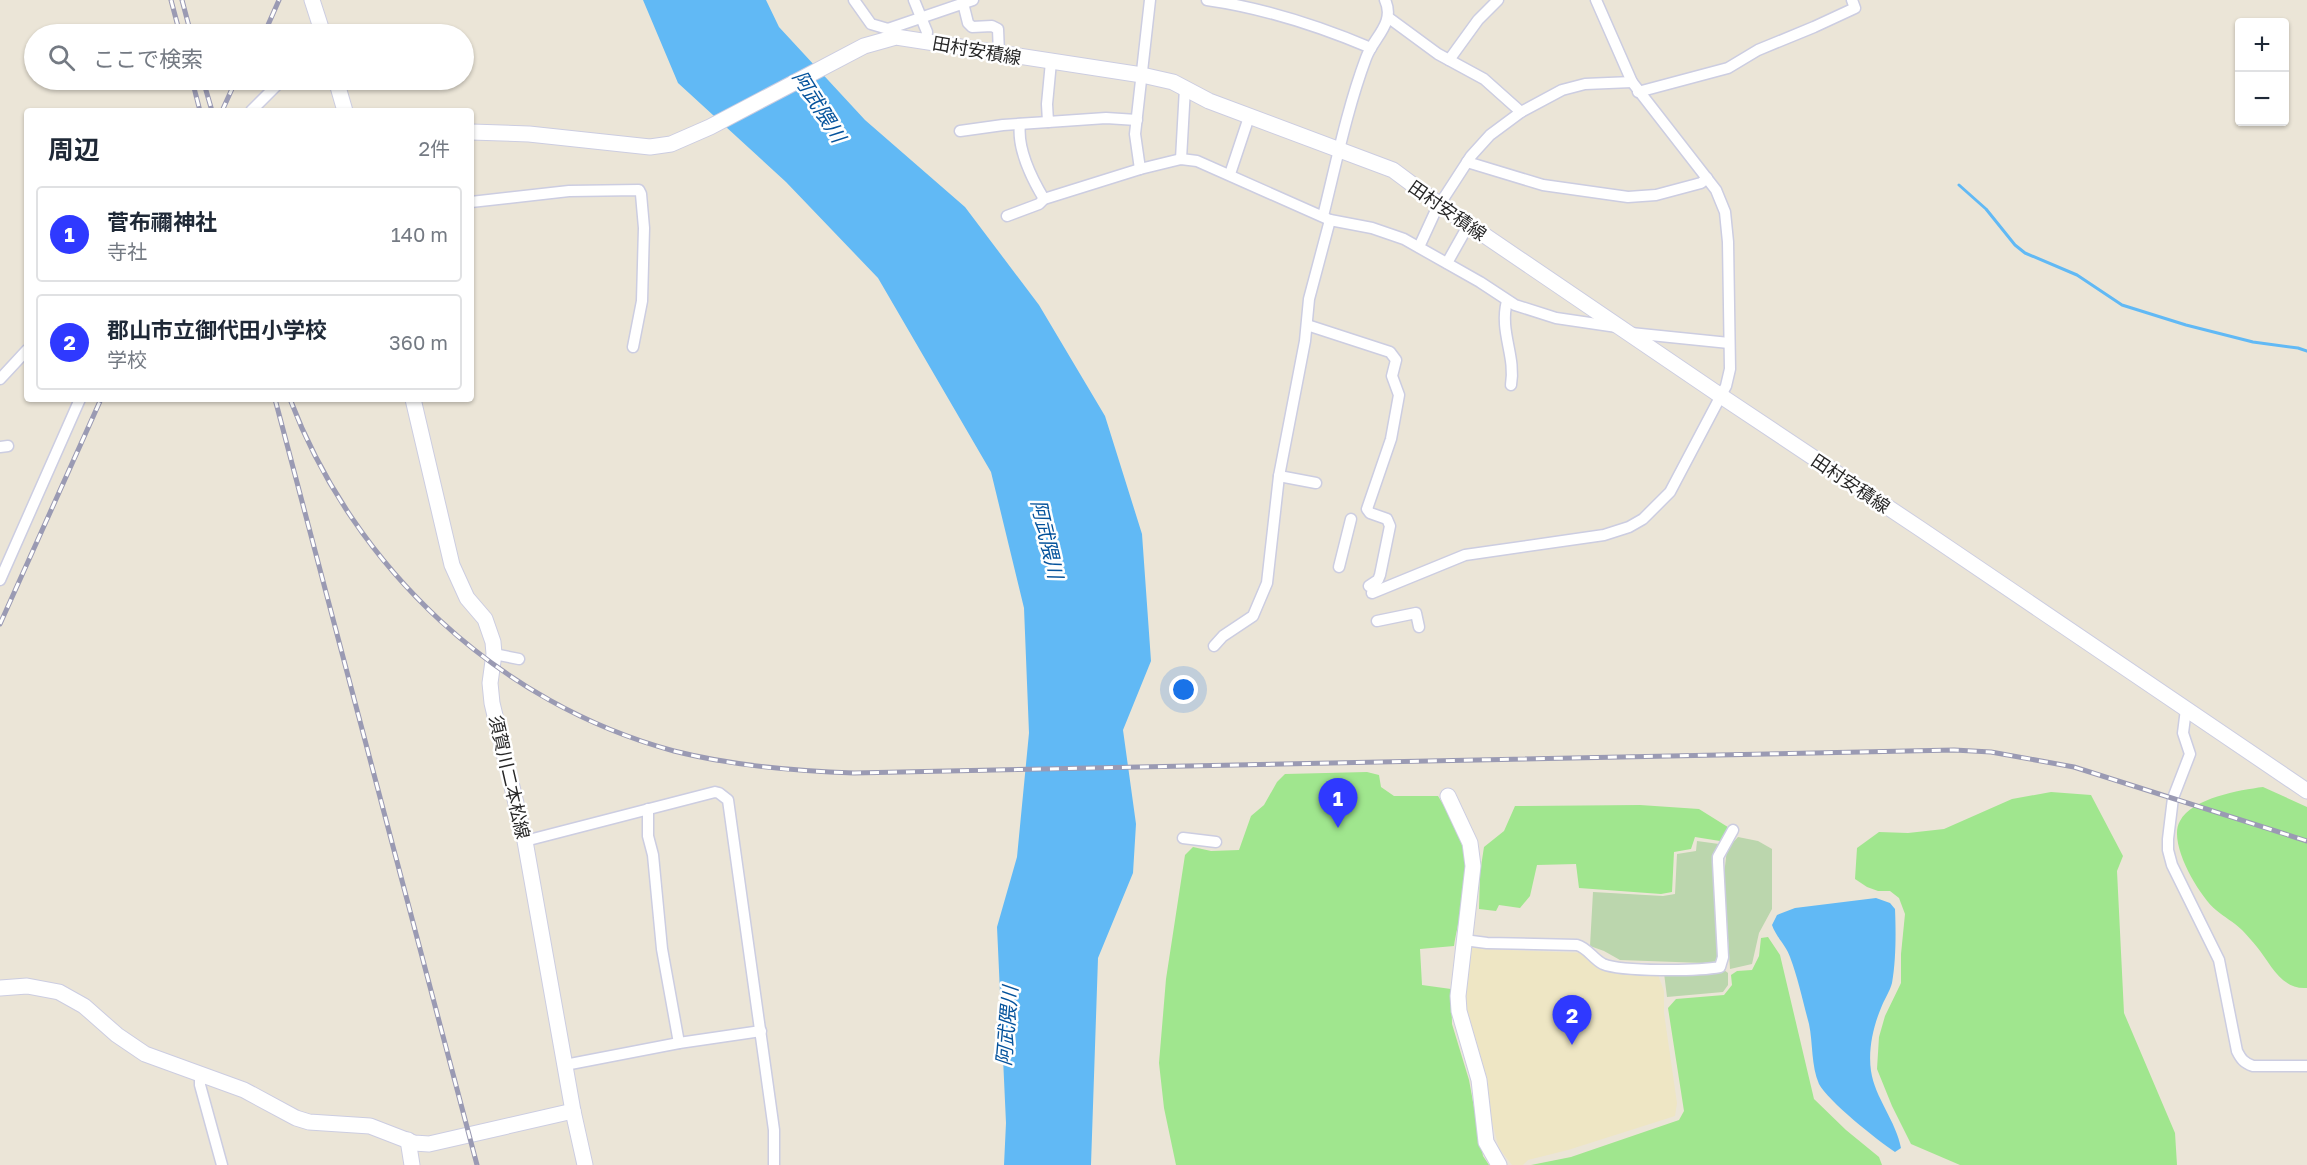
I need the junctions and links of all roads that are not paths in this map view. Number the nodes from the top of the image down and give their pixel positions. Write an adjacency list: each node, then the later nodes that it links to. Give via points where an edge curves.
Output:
1 (312, 0): 13 (main road)
2 (854, 0): 11 (street, via 869,22 878,27 888,29)
3 (914, 0): 11 (street)
4 (1150, 0): 19 (street)
5 (1207, 0): 15 (street, via 1317,27)
6 (1385, 0): 12 (street)
7 (1498, 0): 17 (street)
8 (1596, 0): 20 (street)
9 (1852, 0): 20 (street, via 1855,8 1758,50 1728,68)
10 (968, 2): 11 (street); 16 (street, via 968,23 972,27 998,29)
11 (922, 18): 14 (street)
12 (1389, 18): 15 (street); 17 (street)
13 (320, 24)
14 (926, 41): 16 (main road, 田村安積線); 32 (main road, 田村安積線, via 888,38 864,46 671,144 650,147)
15 (1371, 48): 33 (street)
16 (999, 54): 18 (main road, 田村安積線)
17 (1449, 60): 26 (street, via 1484,80)
18 (1051, 62): 19 (main road, 田村安積線); 29 (street)
19 (1142, 75): 21 (main road, 田村安積線); 28 (street)
20 (1635, 87): 26 (street, via 1602,82 1577,85); 38 (street)
21 (1185, 88): 27 (main road, 田村安積線); 34 (street)
22 (272, 90): 24 (street)
23 (339, 90): 25 (main road)
24 (254, 108)
25 (344, 108)
26 (1521, 112): 35 (street, via 1490,135)
27 (1249, 117): 33 (main road, 田村安積線); 37 (street)
28 (1137, 120): 29 (street); 36 (street)
29 (1048, 122): 30 (street)
30 (1020, 124): 31 (street); 39 (street, via 1022,146)
31 (960, 130)
32 (474, 132)
33 (1340, 150): 41 (main road, 田村安積線, via 1393,170); 43 (street)
34 (1181, 159): 36 (street); 37 (street)
35 (1467, 162): 38 (street, via 1543,185 1628,197 1656,195); 41 (street)
36 (1140, 169): 39 (street)
37 (1230, 174): 43 (street)
38 (1707, 178): 50 (street, via 1722,203 1727,222)
39 (1044, 200): 42 (street)
40 (474, 202): 51 (street, via 569,191 639,190 644,228 642,301)
41 (1440, 205): 44 (main road, 田村安積線); 45 (street)
42 (1007, 216)
43 (1327, 218): 45 (street, via 1396,236); 48 (street)
44 (1468, 224): 46 (street); 49 (main road, 田村安積線)
45 (1419, 247): 46 (street)
46 (1447, 262): 47 (street)
47 (1507, 301): 49 (street, via 1556,318); 54 (street, via 1504,325 1511,356)
48 (1307, 325): 55 (street, via 1390,352 1396,360 1392,376 1399,395 1391,439 1367,509 1387,519 1390,526 1380,575 1370,590 1465,555 1604,535 1629,527 1670,492); 58 (street)
49 (1624, 330): 50 (street); 55 (main road, 田村安積線)
50 (1729, 343): 55 (street, via 1731,369)
51 (633, 347)
52 (24, 353): 53 (street)
53 (0, 379)
54 (1511, 385)
55 (1721, 396): 68 (main road, 田村安積線)
56 (79, 402): 62 (street)
57 (414, 402): 66 (main road, 須賀川二本松線, via 452,565 467,598 484,619)
58 (1279, 476): 59 (street); 65 (street, via 1262,598 1253,616)
59 (1316, 483)
60 (1351, 519): 61 (street)
61 (1339, 567)
62 (0, 580)
63 (1377, 621): 64 (street, via 1416,613)
64 (1419, 627)
65 (1214, 646)
66 (494, 654): 67 (street); 74 (main road, 須賀川二本松線, via 492,703)
67 (519, 659)
68 (2186, 709): 69 (main road, 田村安積線); 81 (street, via 2183,733 2190,754 2174,798 2168,839 2172,865 2219,960 2241,1058 2253,1066)
69 (2307, 791)
70 (1448, 796): 76 (main road, via 1470,843 1473,866)
71 (648, 809): 74 (street); 78 (street, via 715,792 728,800); 79 (street, via 660,939)
72 (1733, 830): 76 (street, via 1718,862 1723,957 1720,967 1618,967 1602,963 1577,945)
73 (1183, 838): 75 (street)
74 (525, 841): 80 (main road, 須賀川二本松線)
75 (1216, 842)
76 (1464, 940): 89 (main road, via 1459,1011 1479,1080 1486,1142)
77 (0, 988): 82 (main road, via 27,986 59,992 84,1006 145,1054)
78 (761, 1031): 79 (street); 88 (street, via 774,1131)
79 (679, 1043): 80 (street)
80 (565, 1065): 83 (main road, 須賀川二本松線)
81 (2307, 1066)
82 (200, 1073): 84 (main road, via 244,1090 296,1118 370,1125); 85 (street)
83 (573, 1111): 84 (main road, via 429,1144); 87 (main road, 須賀川二本松線)
84 (408, 1140): 86 (main road)
85 (222, 1165)
86 (412, 1165)
87 (585, 1165)
88 (774, 1165)
89 (1499, 1165)

